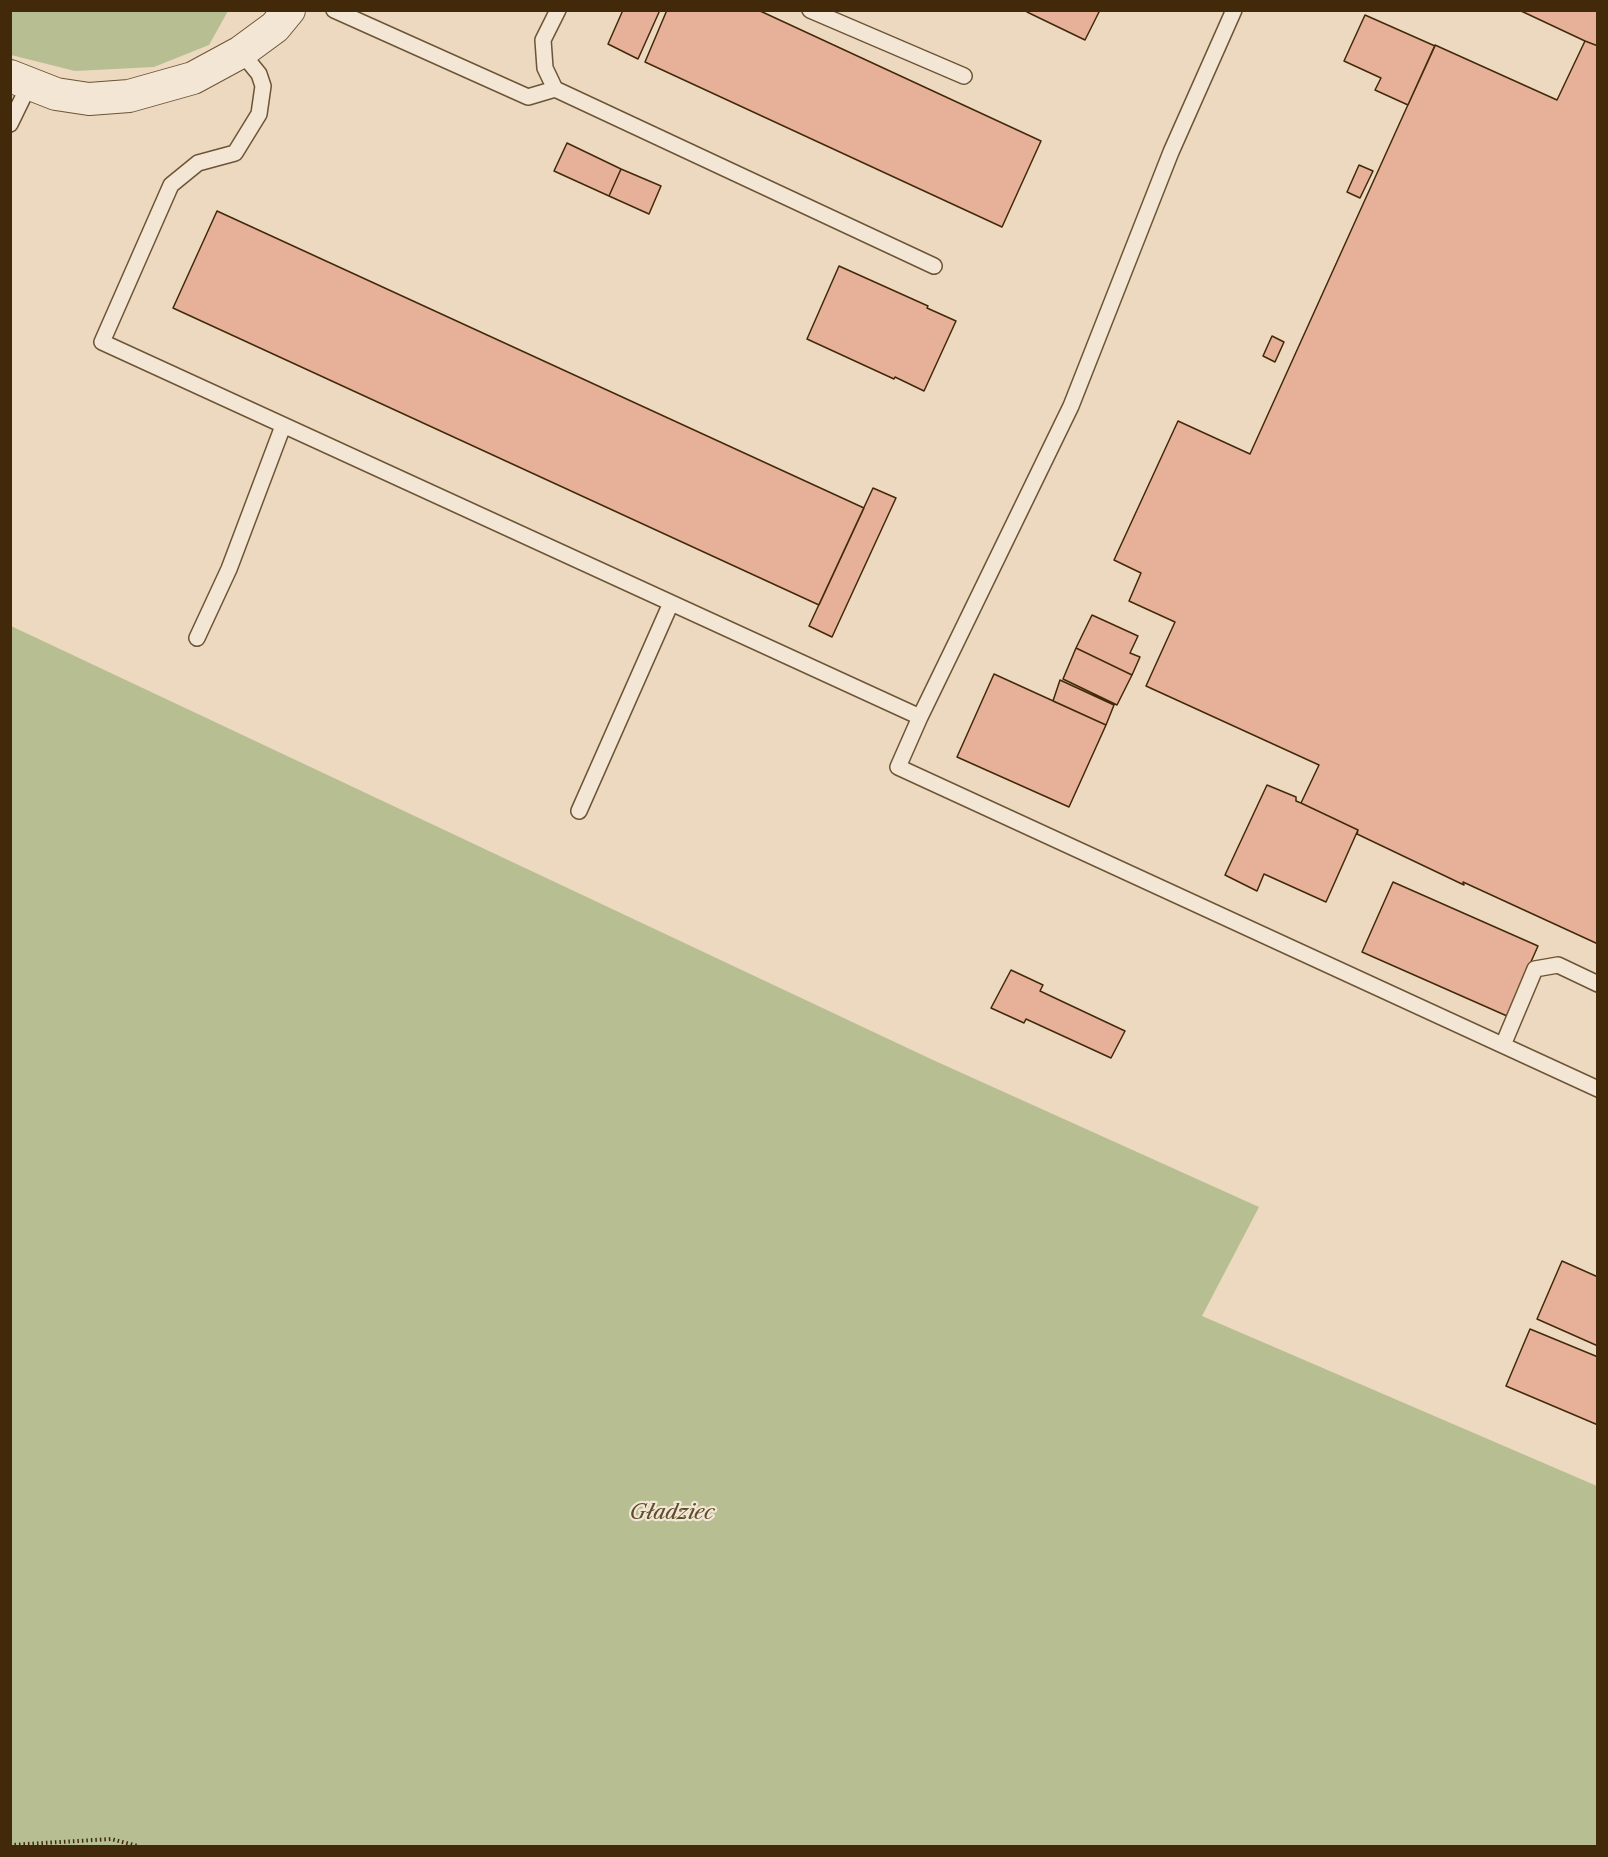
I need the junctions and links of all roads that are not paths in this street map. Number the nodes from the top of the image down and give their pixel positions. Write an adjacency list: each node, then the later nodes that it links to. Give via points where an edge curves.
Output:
1 (289, 10): 6 (street, via 275,27)
2 (334, 10): 9 (lane, via 528,97)
3 (558, 10): 9 (lane, via 543,40 545,68)
4 (810, 10): 7 (lane)
5 (1234, 10): 15 (lane, via 1171,152 1071,406)
6 (241, 52): 8 (street, via 193,78 129,96 90,99 56,94); 12 (lane, via 263,86 259,114 236,153 198,163 171,185 102,342)
7 (964, 76)
8 (20, 80): 10 (lane)
9 (555, 89): 11 (lane)
10 (10, 124)
11 (934, 266)
12 (283, 426): 13 (lane); 14 (lane, via 229,569)
13 (671, 603): 15 (lane); 16 (lane)
14 (197, 638)
15 (920, 717): 18 (lane, via 898,767)
16 (579, 811)
17 (1598, 984): 18 (lane, via 1558,966 1535,969)
18 (1503, 1046): 19 (lane)
19 (1598, 1089)

